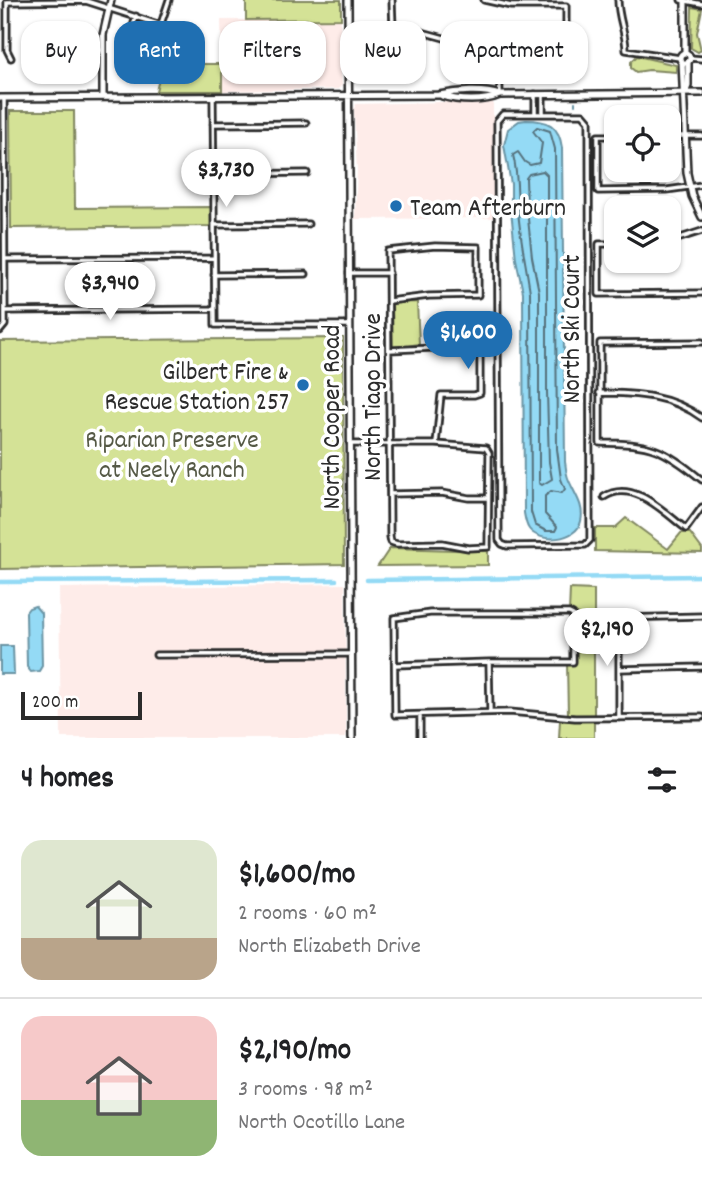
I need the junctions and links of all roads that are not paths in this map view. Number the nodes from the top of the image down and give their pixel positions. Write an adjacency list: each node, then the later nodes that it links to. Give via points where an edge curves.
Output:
1 (111, 0): 10 (main road)
2 (169, 0): 14 (street)
3 (348, 0): 15 (main road, North Cooper Road)
4 (393, 0): 16 (street)
5 (484, 0): 17 (street, via 511,6 566,6)
6 (618, 0): 20 (street, via 626,50)
7 (684, 0): 9 (street); 20 (main road)
8 (7, 1): 10 (street, via 86,2); 19 (street)
9 (702, 4)
10 (109, 8): 11 (street); 18 (main road)
11 (136, 16): 12 (street); 13 (street)
12 (135, 21)
13 (152, 21)
14 (162, 21)
15 (348, 21)
16 (392, 21)
17 (566, 21)
18 (103, 50): 30 (main road)
19 (11, 58)
20 (685, 58): 21 (street); 24 (main road)
21 (702, 59)
22 (347, 84): 29 (main road, North Cooper Road)
23 (500, 84): 28 (street)
24 (685, 93): 25 (main road); 27 (main road); 40 (main road)
25 (702, 93)
26 (535, 94): 27 (main road); 28 (main road); 33 (street)
27 (543, 94): 34 (street)
28 (500, 95): 29 (main road, via 451,99 439,95)
29 (347, 96): 31 (main road); 56 (main road, North Cooper Road)
30 (103, 97): 31 (main road); 32 (main road)
31 (213, 97): 35 (street)
32 (2, 98): 37 (street)
33 (535, 114): 34 (street); 34 (street, North Ski Court, via 503,114 497,121 498,536 504,545 585,545 590,540 589,121 583,114)
34 (543, 114)
35 (213, 124): 36 (street); 43 (street)
36 (306, 124)
37 (2, 125): 44 (street)
38 (604, 136): 46 (street, via 598,136 598,191)
39 (681, 136): 40 (street)
40 (685, 136): 41 (street); 46 (main road)
41 (702, 136)
42 (307, 173): 43 (street)
43 (214, 174): 49 (street)
44 (2, 176): 50 (street)
45 (702, 185): 46 (street)
46 (690, 186): 47 (main road)
47 (702, 217)
48 (308, 224): 49 (street)
49 (214, 225): 54 (street)
50 (2, 226): 55 (street)
51 (702, 231): 52 (street)
52 (681, 238)
53 (604, 244): 61 (street, via 599,244 599,294)
54 (214, 258): 55 (street); 59 (street)
55 (5, 259): 60 (street)
56 (349, 273): 57 (street); 65 (main road, North Cooper Road)
57 (389, 273): 62 (street, North Tiago Drive); 62 (street, North Tiago Drive, via 388,251 478,247 478,295)
58 (306, 274): 59 (street)
59 (214, 275): 63 (street)
60 (2, 278): 64 (street)
61 (702, 293)
62 (389, 301): 68 (street, North Tiago Drive)
63 (214, 309): 64 (street); 65 (street, via 215,325)
64 (5, 310): 66 (street)
65 (349, 325): 71 (main road, North Cooper Road)
66 (2, 330)
67 (702, 342): 69 (street, via 600,343)
68 (389, 351): 72 (street, North Tiago Drive); 73 (street, via 478,346 480,393 441,395)
69 (599, 393): 70 (street, via 657,397); 74 (street, via 600,443 658,449)
70 (702, 418)
71 (350, 444): 72 (street); 80 (main road, North Cooper Road)
72 (390, 444): 73 (street); 75 (street, North Tiago Drive)
73 (436, 444): 77 (street, via 486,448)
74 (702, 480)
75 (390, 494): 77 (street); 77 (street, North Tiago Drive, via 391,542 488,547)
76 (604, 497): 78 (street, via 620,492 643,496 686,528)
77 (488, 498)
78 (702, 507)
79 (702, 616): 85 (street, via 618,618)
80 (351, 654): 81 (street); 90 (main road, North Cooper Road)
81 (156, 655)
82 (489, 662): 83 (street); 83 (street, via 573,662 573,615 430,613 394,618); 86 (street)
83 (395, 666): 87 (street, via 395,715)
84 (702, 667): 85 (street)
85 (619, 668): 89 (street)
86 (490, 712): 87 (street); 89 (street)
87 (420, 715): 91 (street)
88 (702, 717): 89 (street)
89 (619, 718)
90 (352, 738)
91 (420, 738)

